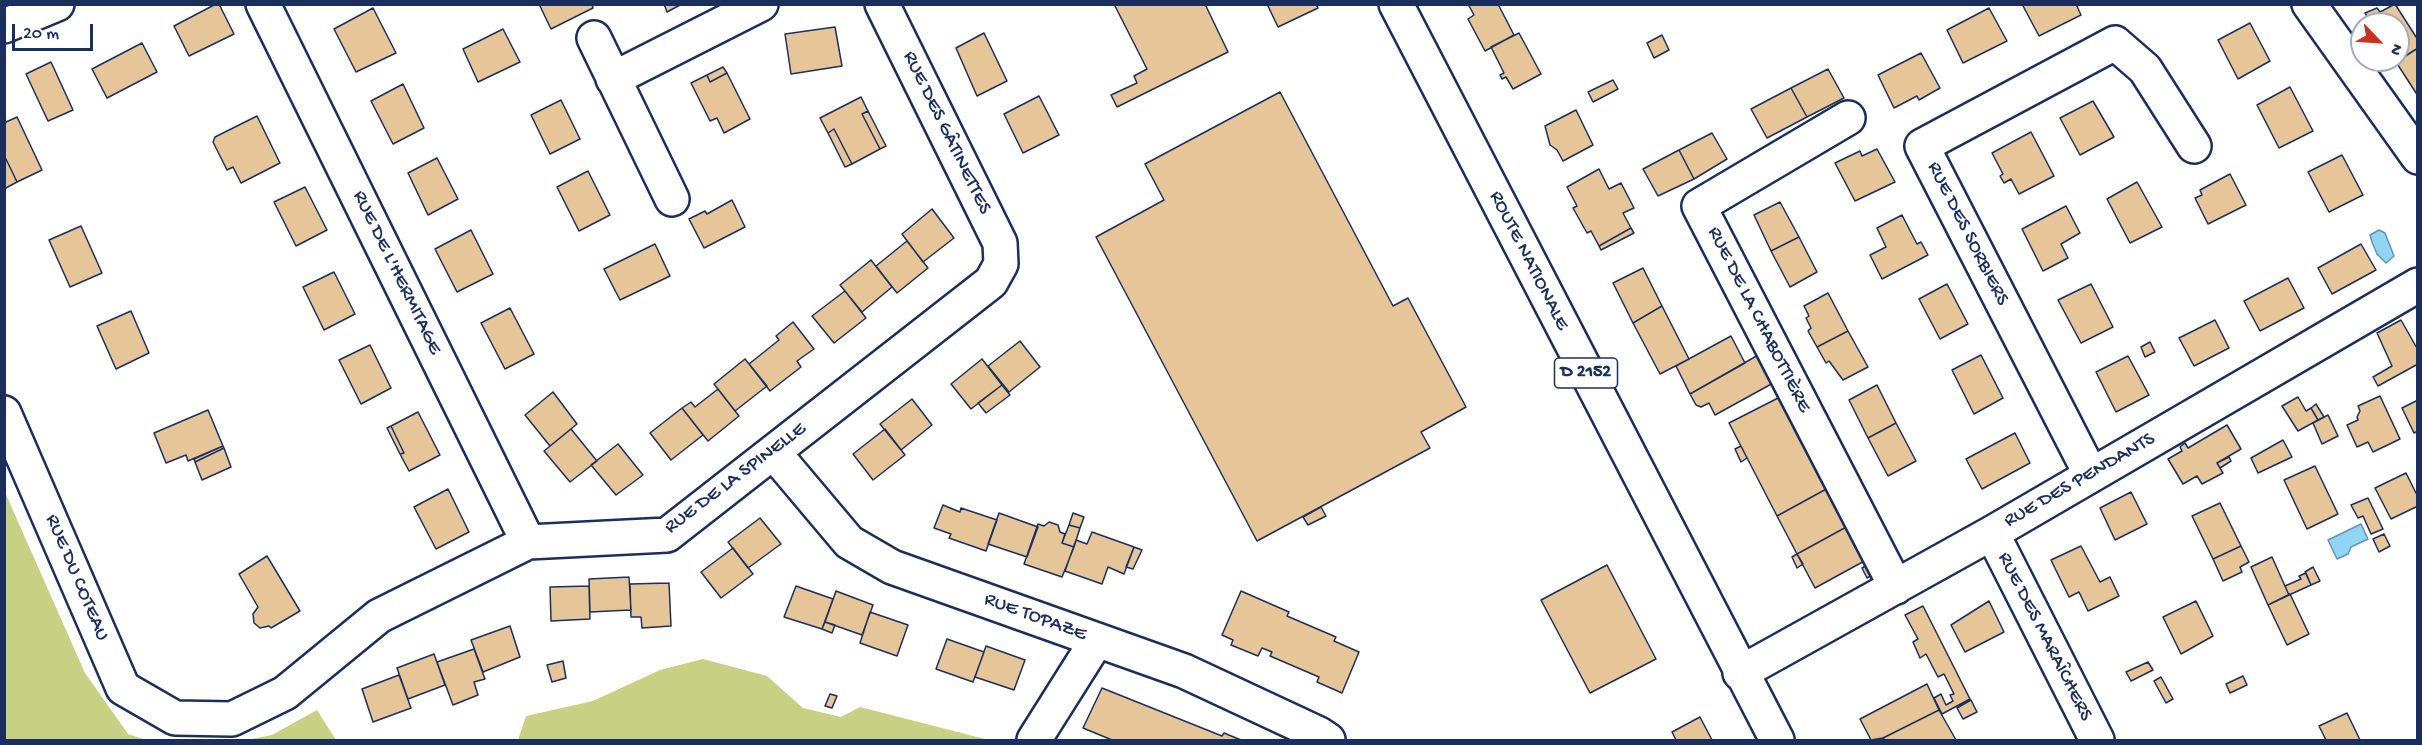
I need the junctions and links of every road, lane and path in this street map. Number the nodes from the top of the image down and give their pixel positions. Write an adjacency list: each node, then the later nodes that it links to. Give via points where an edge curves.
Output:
1 (57, 4): 7 (street)
2 (263, 4): 20 (street, RUE DE L'HERMITAGE)
3 (761, 4): 9 (street)
4 (882, 4): 14 (street, RUE DES GÂTINETTES, via 1000,243)
5 (1396, 4): 23 (street, ROUTE NATIONALE / D 2152)
6 (2309, 4): 12 (street)
7 (4, 26)
8 (594, 38): 9 (street)
9 (613, 79): 13 (street)
10 (1848, 118): 21 (street, RUE DE LA CHABOTTIÈRE, via 1699,206)
11 (2194, 146): 18 (street, RUE DES SORBIERS, via 2145,69 2115,43 1922,146)
12 (2418, 157)
13 (672, 200)
14 (1001, 264): 17 (street, RUE DE LA SPINELLE, via 991,282)
15 (2418, 285): 18 (street, RUE DES PENDANTS)
16 (4, 413): 24 (street, RUE DU COTEAU, via 123,688)
17 (774, 453): 20 (street, RUE DE LA SPINELLE, via 667,535); 22 (street, RUE TOPAZE, via 849,542 891,567)
18 (2091, 475): 19 (street, RUE DES PENDANTS)
19 (1992, 533): 21 (street, RUE DES PENDANTS); 28 (street, RUE DES MARAÎCHERS)
20 (528, 542): 24 (street, RUE DE LA SPINELLE, via 379,616 285,693 232,719)
21 (1896, 587): 23 (street, RUE DES PENDANTS)
22 (1096, 640): 25 (street); 26 (street, RUE TOPAZE, via 1184,671)
23 (1740, 673): 27 (street, ROUTE NATIONALE / D 2152)
24 (175, 718)
25 (1034, 741)
26 (1328, 741)
27 (1777, 741)
28 (2097, 741)

